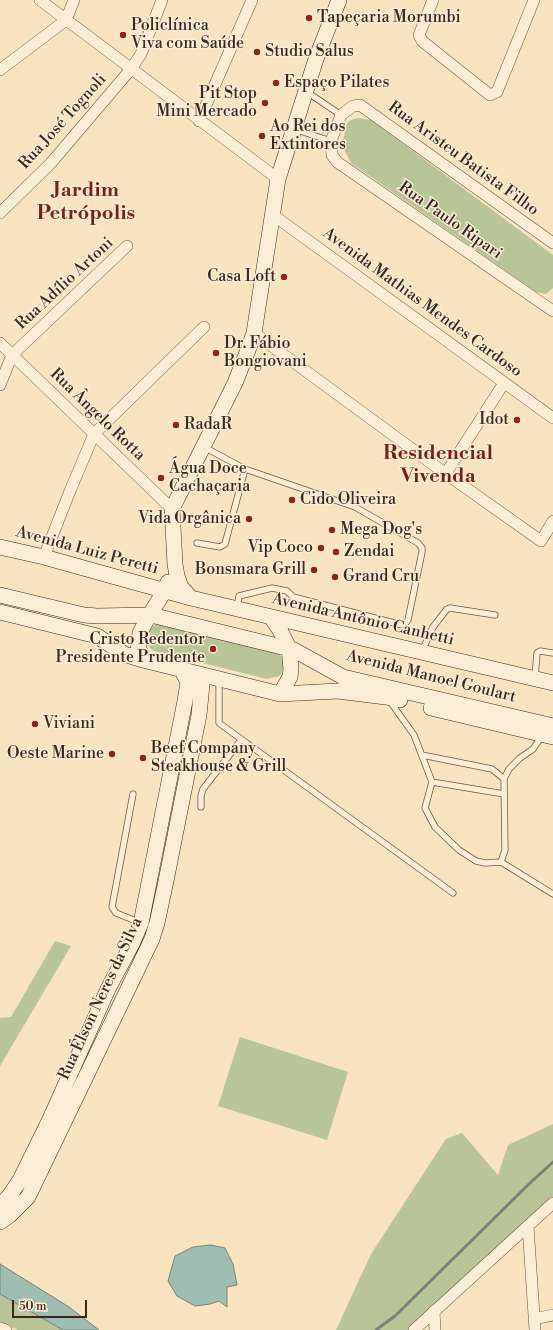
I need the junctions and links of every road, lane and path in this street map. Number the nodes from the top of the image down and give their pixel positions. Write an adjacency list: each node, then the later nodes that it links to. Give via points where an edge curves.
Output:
1 (40, 0): 8 (street)
2 (74, 0): 8 (street)
3 (162, 0): 9 (street, Rua José Tognoli, via 141,54)
4 (252, 0): 13 (street)
5 (339, 0): 11 (street)
6 (433, 0): 7 (street, via 419,35 422,42 490,95 497,92)
7 (534, 0)
8 (66, 20): 9 (street); 10 (street)
9 (131, 69): 13 (street); 17 (street, Rua José Tognoli, via 51,163)
10 (0, 70)
11 (306, 91): 12 (lane); 14 (street)
12 (341, 115): 15 (street); 19 (street, Rua Aristeu Batista Filho, via 353,106 360,105)
13 (199, 121): 16 (street)
14 (294, 129): 15 (lane); 16 (street)
15 (331, 141): 21 (street, Rua Paulo Ripari, via 332,155 337,162)
16 (278, 180): 18 (street)
17 (0, 213)
18 (272, 215): 23 (street); 26 (street, Avenida Mathias Mendes Cardoso)
19 (553, 243)
20 (127, 246): 25 (street, Rua Adílio Artoni)
21 (553, 310)
22 (204, 327): 29 (street)
23 (254, 333): 30 (street, via 235,383); 32 (street)
24 (0, 343): 25 (street, Rua Ângelo Rotta)
25 (12, 355): 27 (street, Rua Adílio Artoni); 29 (street, Rua Ângelo Rotta)
26 (504, 383): 28 (street, Avenida Mathias Mendes Cardoso); 32 (street)
27 (0, 385)
28 (553, 418)
29 (94, 434): 33 (street, Rua Ângelo Rotta); 37 (street)
30 (204, 446): 31 (lane); 33 (street)
31 (245, 468): 35 (lane, via 225,544 220,547); 42 (lane, via 355,507 418,543 422,552 408,620 402,625 293,597 287,592 272,588 239,596)
32 (446, 474): 34 (street, via 541,541)
33 (172, 509): 38 (street)
34 (553, 521)
35 (197, 543)
36 (0, 547): 37 (street, Avenida Luiz Peretti)
37 (44, 557): 39 (street, Avenida Luiz Peretti)
38 (175, 564): 39 (street); 41 (street, via 181,587)
39 (165, 590): 41 (street, Avenida Antônio Canhetti); 44 (street)
40 (0, 595): 44 (street, Avenida Manoel Goulart, via 84,615)
41 (191, 598): 42 (street, Avenida Antônio Canhetti)
42 (237, 608): 46 (street, Avenida Antônio Canhetti)
43 (0, 612): 50 (street, Avenida Manoel Goulart, via 97,636 124,654)
44 (151, 615): 47 (street, Avenida Manoel Goulart); 50 (street, via 140,633 138,646)
45 (495, 615): 48 (lane, via 450,608 434,627)
46 (271, 617): 47 (street); 48 (street, Avenida Antônio Canhetti)
47 (289, 648): 56 (street, via 292,669); 58 (street, Avenida Manoel Goulart, via 312,658 343,677)
48 (422, 652): 54 (street, Avenida Antônio Canhetti)
49 (553, 653): 54 (lane, via 537,653)
50 (143, 660): 51 (street, Avenida Manoel Goulart)
51 (181, 669): 52 (street, Avenida Manoel Goulart); 63 (street, Rua Élson Neres da Silva, via 188,682)
52 (203, 675): 53 (street, Avenida Manoel Goulart); 64 (street, Rua Élson Neres da Silva, via 199,715)
53 (219, 679): 56 (street, Avenida Manoel Goulart); 59 (lane, via 219,723)
54 (534, 679): 55 (street, Avenida Antônio Canhetti)
55 (553, 683)
56 (280, 694): 57 (street, Avenida Manoel Goulart, via 338,692)
57 (386, 697): 58 (street, Avenida Manoel Goulart); 60 (lane, via 414,736)
58 (550, 732): 61 (lane, via 509,769)
59 (241, 740): 67 (lane, via 203,789); 69 (lane)
60 (422, 755): 61 (lane, via 492,769); 62 (lane)
61 (504, 779): 66 (lane)
62 (432, 782): 66 (lane); 68 (lane, via 425,808 435,827 458,850 476,861)
63 (168, 787): 64 (street); 71 (street, Rua Élson Neres da Silva)
64 (183, 791): 74 (street, Rua Élson Neres da Silva, via 152,939 28,1198)
65 (134, 794): 71 (lane, via 112,907 116,913)
66 (504, 794): 68 (lane, via 505,850)
67 (201, 807)
68 (501, 862): 70 (lane)
69 (453, 893)
70 (553, 894)
71 (141, 923): 73 (street, Rua Élson Neres da Silva, via 20,1180)
72 (553, 1203): 75 (street)
73 (0, 1206)
74 (0, 1222)
75 (528, 1226): 76 (street); 78 (street)
76 (434, 1311): 81 (street); 82 (street)
77 (553, 1315): 78 (street)
78 (534, 1325)
79 (0, 1328): 80 (street)
80 (6, 1330)
81 (414, 1330)
82 (435, 1330)

